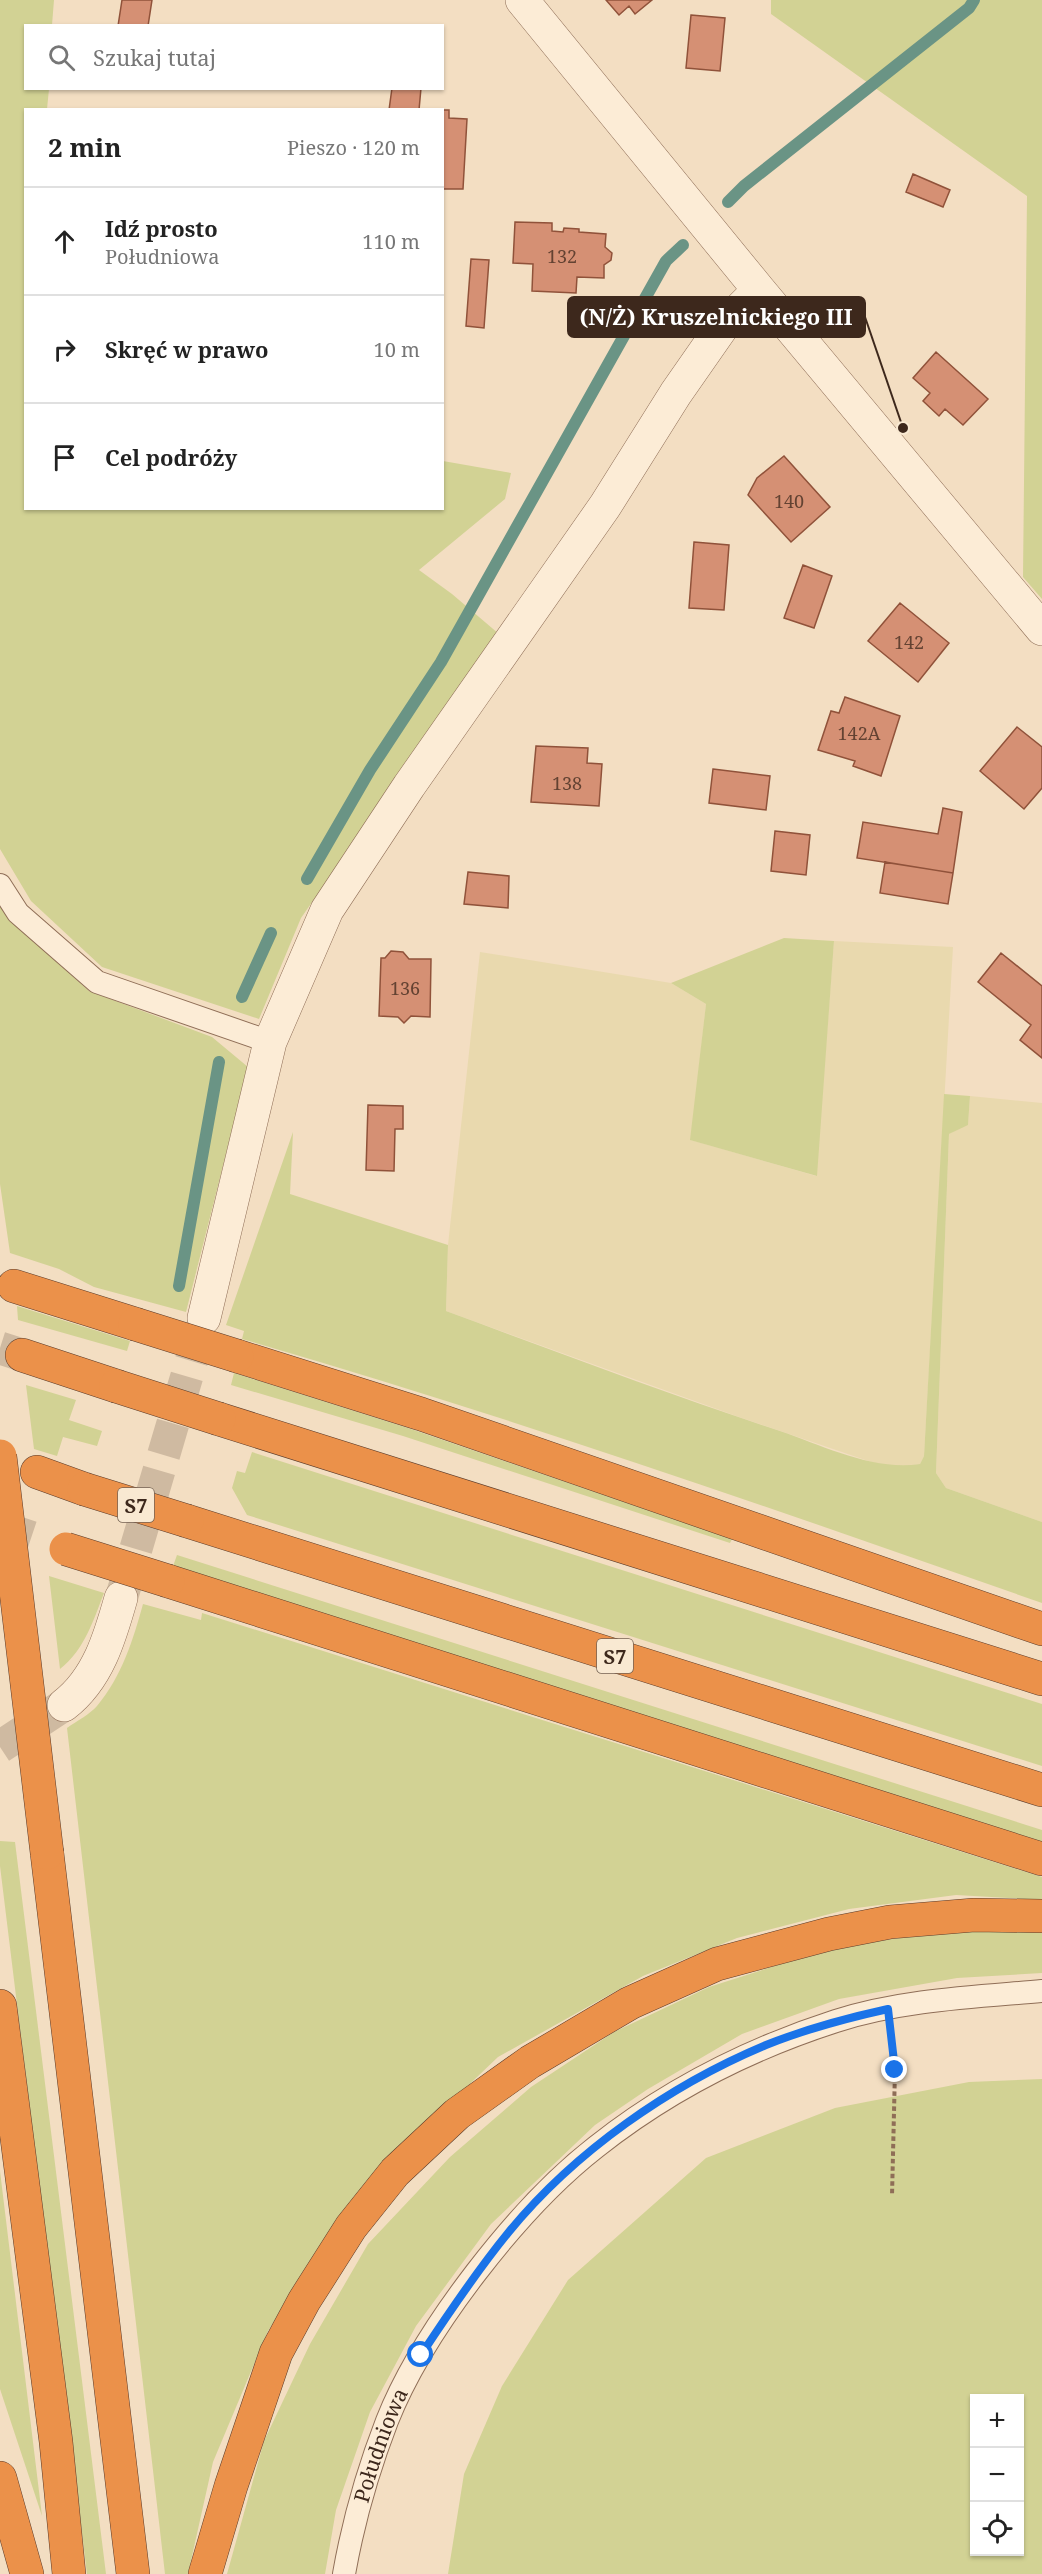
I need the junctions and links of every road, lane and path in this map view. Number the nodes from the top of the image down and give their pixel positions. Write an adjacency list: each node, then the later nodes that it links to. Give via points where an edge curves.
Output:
1 (522, 0): 2 (street)
2 (759, 290): 3 (street); 5 (street, via 722,327 676,393 605,506 327,910)
3 (1042, 629)
4 (0, 885): 5 (lane, via 18,913 98,982)
5 (270, 1042): 7 (street)
6 (14, 1286): 13 (highway, bridge, via 422,1414)
7 (204, 1318)
8 (22, 1355): 14 (highway, bridge)
9 (0, 1456): 26 (highway, bridge)
10 (37, 1472): 16 (highway, S7, bridge)
11 (56, 1546): 17 (highway, bridge)
12 (121, 1598): 15 (street, via 94,1671 76,1696)
13 (1042, 1629)
14 (1042, 1679)
15 (64, 1705)
16 (1042, 1790)
17 (1042, 1859)
18 (1042, 1916): 27 (highway, via 974,1915 890,1922 717,1964 630,2003 530,2062 457,2114 394,2172 351,2227 304,2301 276,2353)
19 (1042, 1991): 21 (lane, Południowa)
20 (0, 2006): 25 (highway, via 56,2442)
21 (888, 2009): 22 (path, via 895,2070); 28 (lane, Południowa, via 838,2020 766,2045 710,2072 593,2148 516,2224 426,2347 388,2420 354,2526)
22 (892, 2196)
23 (0, 2478): 24 (highway)
24 (27, 2574)
25 (69, 2574)
26 (133, 2574)
27 (205, 2574)
28 (344, 2574)

